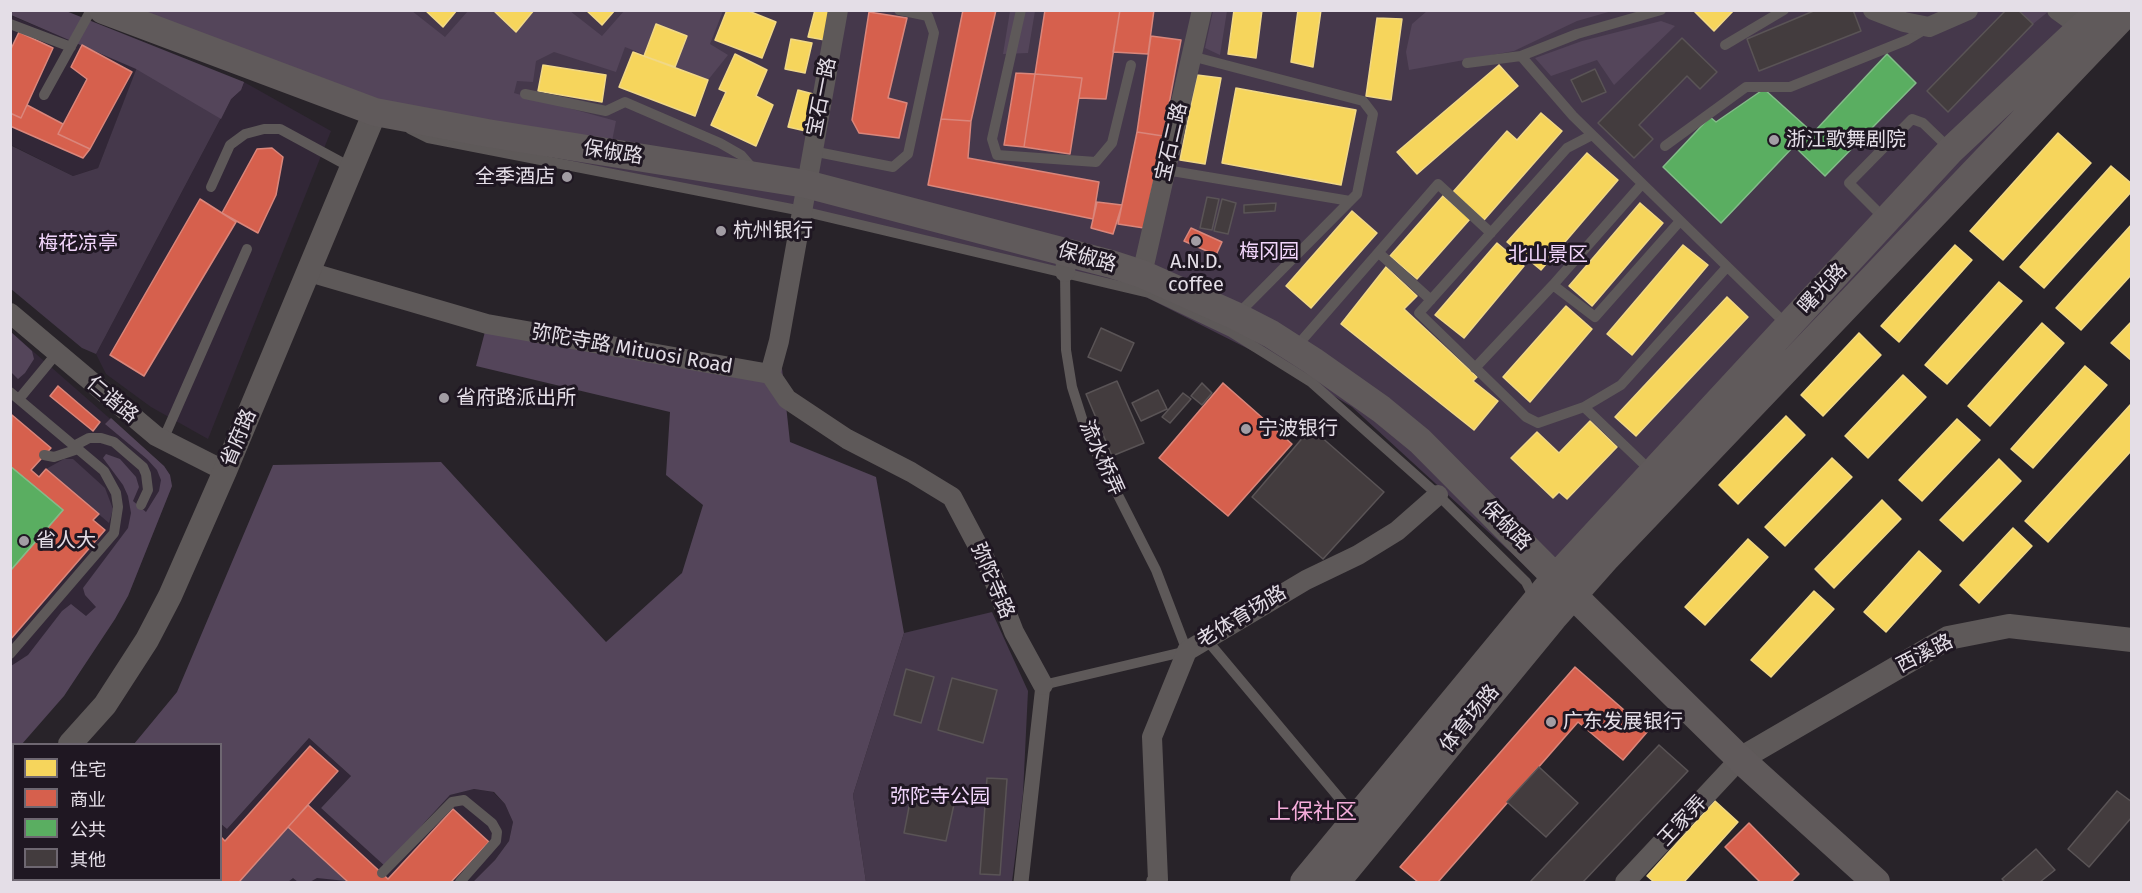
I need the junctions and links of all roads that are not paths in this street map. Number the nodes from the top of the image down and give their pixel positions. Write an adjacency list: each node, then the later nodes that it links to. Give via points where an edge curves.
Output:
1 (91, 10): 17 (lane)
2 (838, 10): 28 (street, 宝石一路)
3 (899, 10): 28 (lane, via 928,16 934,33 908,154 893,167)
4 (1021, 10): 21 (lane, via 992,140 997,155 1096,162 1112,143)
5 (1202, 10): 18 (street, 宝石二路)
6 (1661, 10): 19 (lane, via 1577,34)
7 (1784, 10): 16 (lane)
8 (1873, 10): 15 (street)
9 (1968, 10): 15 (street)
10 (2057, 10): 13 (street)
11 (2129, 10): 64 (main road, 曙光路)
12 (103, 11): 24 (main road, 保俶路)
13 (2091, 19): 27 (main road, 曙光路)
14 (10, 24): 17 (lane)
15 (1929, 27): 26 (lane, via 1907,40 1790,87 1746,87)
16 (1725, 45)
17 (71, 47): 23 (lane)
18 (1191, 56): 30 (street, 宝石二路); 35 (lane, via 1363,101 1373,114 1357,195)
19 (1521, 56): 20 (lane); 25 (lane)
20 (1467, 63)
21 (1131, 65)
22 (525, 94): 31 (lane, via 606,111 624,102 720,143 741,155)
23 (44, 95)
24 (375, 112): 29 (street, 省府路); 31 (main road, 保俶路); 34 (lane, via 428,138)
25 (1592, 135): 32 (lane); 38 (lane, via 1567,148)
26 (1665, 146)
27 (1952, 150): 36 (main road, 曙光路); 36 (lane, via 1923,123 1912,119 1849,183)
28 (812, 151): 34 (street, 宝石一路)
29 (352, 168): 33 (lane, via 280,129 264,129 245,134 230,145); 43 (street, 省府路)
30 (1166, 170): 35 (lane); 44 (street, 宝石二路)
31 (760, 177): 34 (main road, 保俶路)
32 (1642, 184): 37 (lane); 45 (lane)
33 (211, 187)
34 (804, 198): 41 (main road, 保俶路); 53 (street)
35 (1350, 201): 48 (lane)
36 (1887, 220): 49 (main road, 曙光路)
37 (1680, 221): 42 (lane); 45 (lane, via 1595,317)
38 (1491, 233): 40 (lane, via 1438,184); 46 (lane)
39 (247, 249): 57 (lane)
40 (1378, 252): 46 (lane); 51 (lane)
41 (1066, 262): 44 (main road, 保俶路); 55 (lane, via 1149,293 1230,332 1311,382); 69 (lane, 流水桥弄, via 1066,350 1072,387 1087,434 1156,570)
42 (1727, 267): 49 (lane); 56 (lane, via 1621,384)
43 (309, 272): 53 (street, 弥陀寺路 Mituosi Road, via 487,324); 60 (street, 省府路)
44 (1142, 274): 48 (main road, 保俶路)
45 (1553, 285): 52 (lane)
46 (1431, 300): 52 (lane, via 1419,313)
47 (10, 313): 50 (street, 仁谐路)
48 (1236, 315): 51 (main road, 保俶路)
49 (1788, 327): 61 (main road, 曙光路)
50 (57, 353): 54 (lane); 57 (street, 仁谐路)
51 (1303, 355): 55 (lane); 65 (main road, 保俶路, via 1382,409 1420,441)
52 (1475, 368): 56 (lane, via 1526,417 1538,423)
53 (770, 374): 71 (street, 弥陀寺路, via 787,399 847,440 912,472 952,498 988,565 1014,632)
54 (15, 396): 58 (lane)
55 (1334, 403): 62 (lane)
56 (1584, 408): 61 (lane)
57 (163, 440): 60 (street, 仁谐路)
58 (76, 447): 59 (lane, via 54,457); 63 (lane, via 89,438 114,442 146,474 148,490); 70 (lane, via 104,471 117,493 114,533)
59 (44, 455)
60 (225, 471): 72 (street, 省府路, via 147,640 105,705)
61 (1653, 472): 65 (main road, 曙光路)
62 (1438, 495): 66 (lane, via 1526,582); 67 (street, 老体育场路, via 1397,531)
63 (141, 505)
64 (1607, 558): 65 (main road, 体育场路)
65 (1565, 586): 66 (main road, 体育场路); 73 (main road, 保俶路); 80 (main road, 体育场路)
66 (1536, 601): 74 (main road, 体育场路)
67 (1206, 639): 69 (street, 老体育场路); 74 (lane)
68 (2132, 640): 73 (street, 西溪路, via 2009,626 1948,638)
69 (1187, 651): 71 (lane); 78 (street, 老体育场路, via 1152,738)
70 (10, 654)
71 (1043, 684): 77 (street)
72 (71, 743)
73 (1740, 759): 81 (street, 王家弄); 82 (main road, 保俶路)
74 (1356, 819): 79 (main road, 体育场路)
75 (382, 873): 76 (lane, via 452,802 464,800 497,832 496,841)
76 (460, 882)
77 (1021, 882)
78 (1156, 882)
79 (1304, 882)
80 (1336, 882)
81 (1625, 882)
82 (1876, 882)

